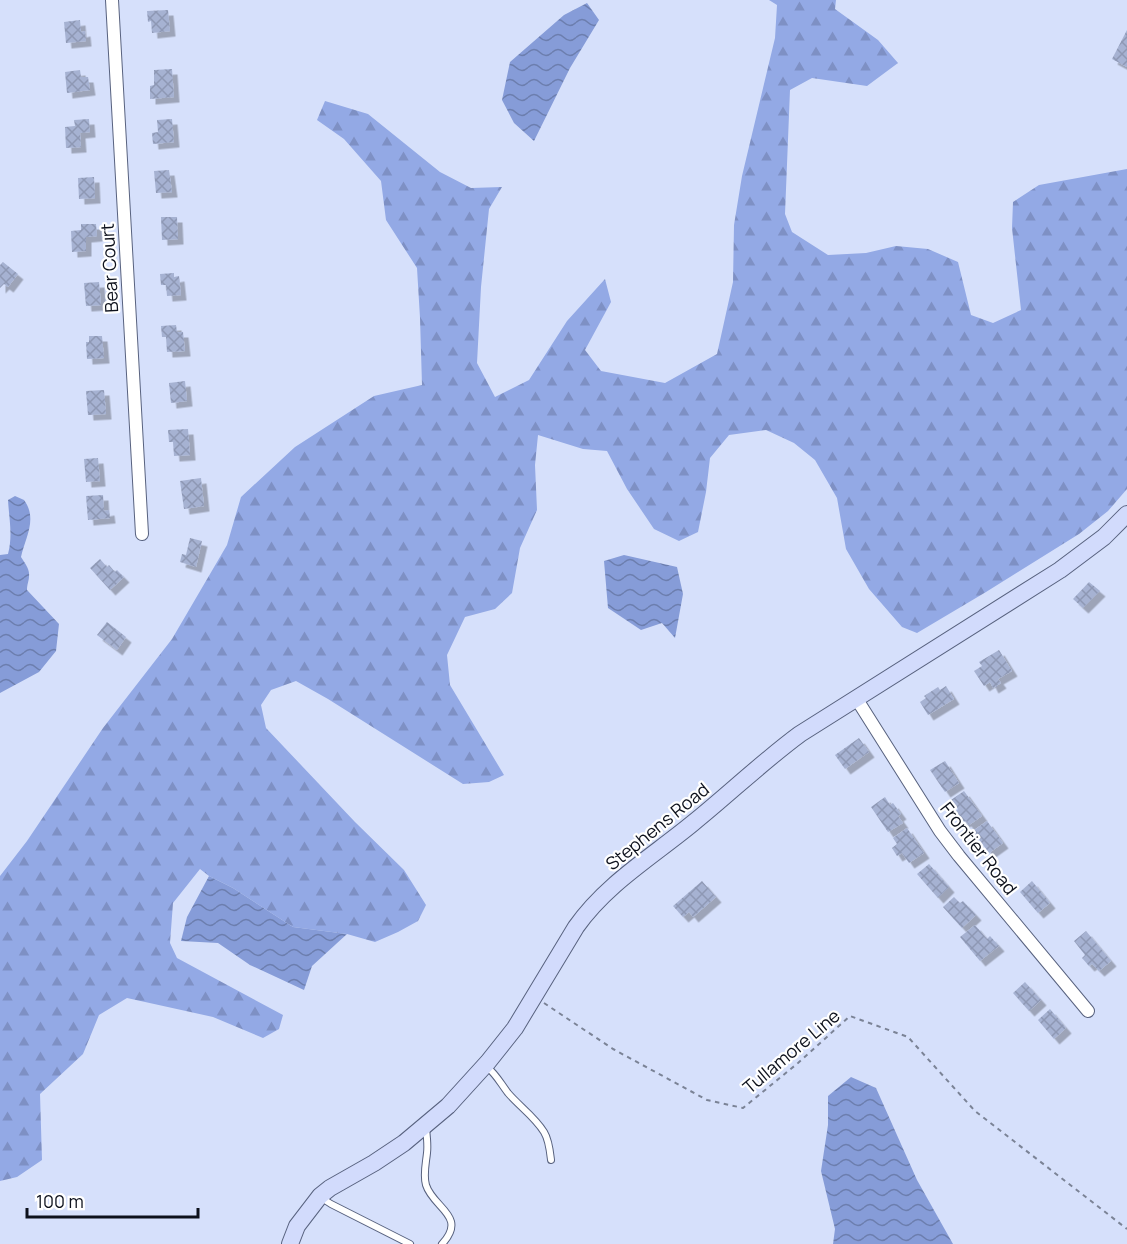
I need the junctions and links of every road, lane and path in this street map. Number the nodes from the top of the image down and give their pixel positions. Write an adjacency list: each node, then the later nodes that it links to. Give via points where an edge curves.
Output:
1 (112, 0): 3 (street, Bear Court)
2 (1127, 514): 4 (main road, Stephens Road, via 1060,570)
3 (142, 534)
4 (856, 698): 5 (main road, Stephens Road, via 779,749 606,892 576,927); 6 (street, Frontier Road, via 940,831)
5 (534, 997): 7 (main road, Stephens Road); 11 (path, Tullamore Line, via 613,1049 707,1101 744,1108 850,1016 908,1037 975,1111)
6 (1088, 1011)
7 (485, 1066): 8 (main road, Stephens Road); 9 (lane, via 544,1132)
8 (426, 1126): 10 (main road, Stephens Road); 14 (lane, via 425,1184 452,1227)
9 (551, 1160)
10 (320, 1196): 12 (main road, Stephens Road, via 297,1226); 13 (lane)
11 (1127, 1229)
12 (290, 1244)
13 (410, 1244)
14 (442, 1244)

